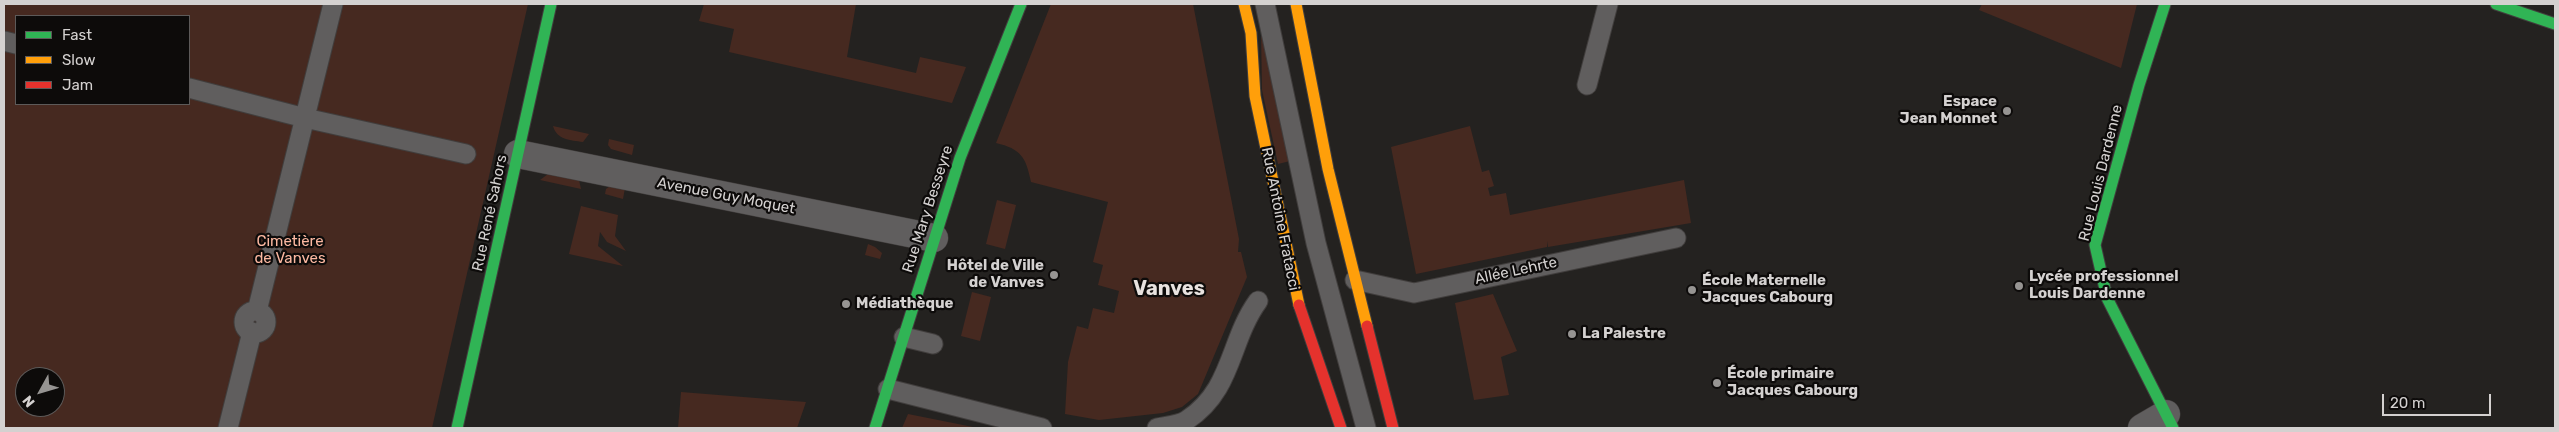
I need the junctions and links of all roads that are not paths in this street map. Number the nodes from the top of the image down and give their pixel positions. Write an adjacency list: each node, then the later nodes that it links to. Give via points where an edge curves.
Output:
1 (333, 4): 13 (lane)
2 (551, 4): 15 (street, Rue René Sahors)
3 (1021, 4): 16 (street, Rue Mary Besseyre, via 960,158)
4 (1244, 4): 29 (street, Rue Antoine Fratacci, via 1251,33 1255,96 1296,296)
5 (1265, 4): 30 (lane, Rue Antoine Fratacci, via 1316,243)
6 (1296, 4): 18 (street, via 1328,169)
7 (1608, 4): 11 (lane)
8 (2165, 4): 23 (street, Rue Louis Dardenne, via 2139,85 2096,245 2107,298)
9 (2496, 4): 10 (street)
10 (2555, 24)
11 (1587, 85)
12 (190, 88): 13 (lane)
13 (305, 118): 14 (lane); 24 (lane, via 257,311 252,311 245,319 252,332)
14 (466, 154)
15 (518, 154): 16 (street, Avenue Guy Moquet); 25 (street, Rue René Sahors)
16 (934, 238): 20 (street, Rue Mary Besseyre)
17 (1676, 238): 18 (lane, Allée Lehrte, via 1414,293)
18 (1355, 280): 31 (street)
19 (1258, 301): 28 (lane, via 1246,317 1216,394 1186,421)
20 (904, 337): 21 (lane); 22 (street, Rue Mary Besseyre)
21 (933, 344)
22 (888, 389): 26 (street, Rue Mary Besseyre); 27 (lane)
23 (2170, 421): 32 (street)
24 (228, 428)
25 (457, 428)
26 (875, 428)
27 (1042, 428)
28 (1157, 428)
29 (1341, 428)
30 (1366, 428)
31 (1393, 428)
32 (2142, 428)

